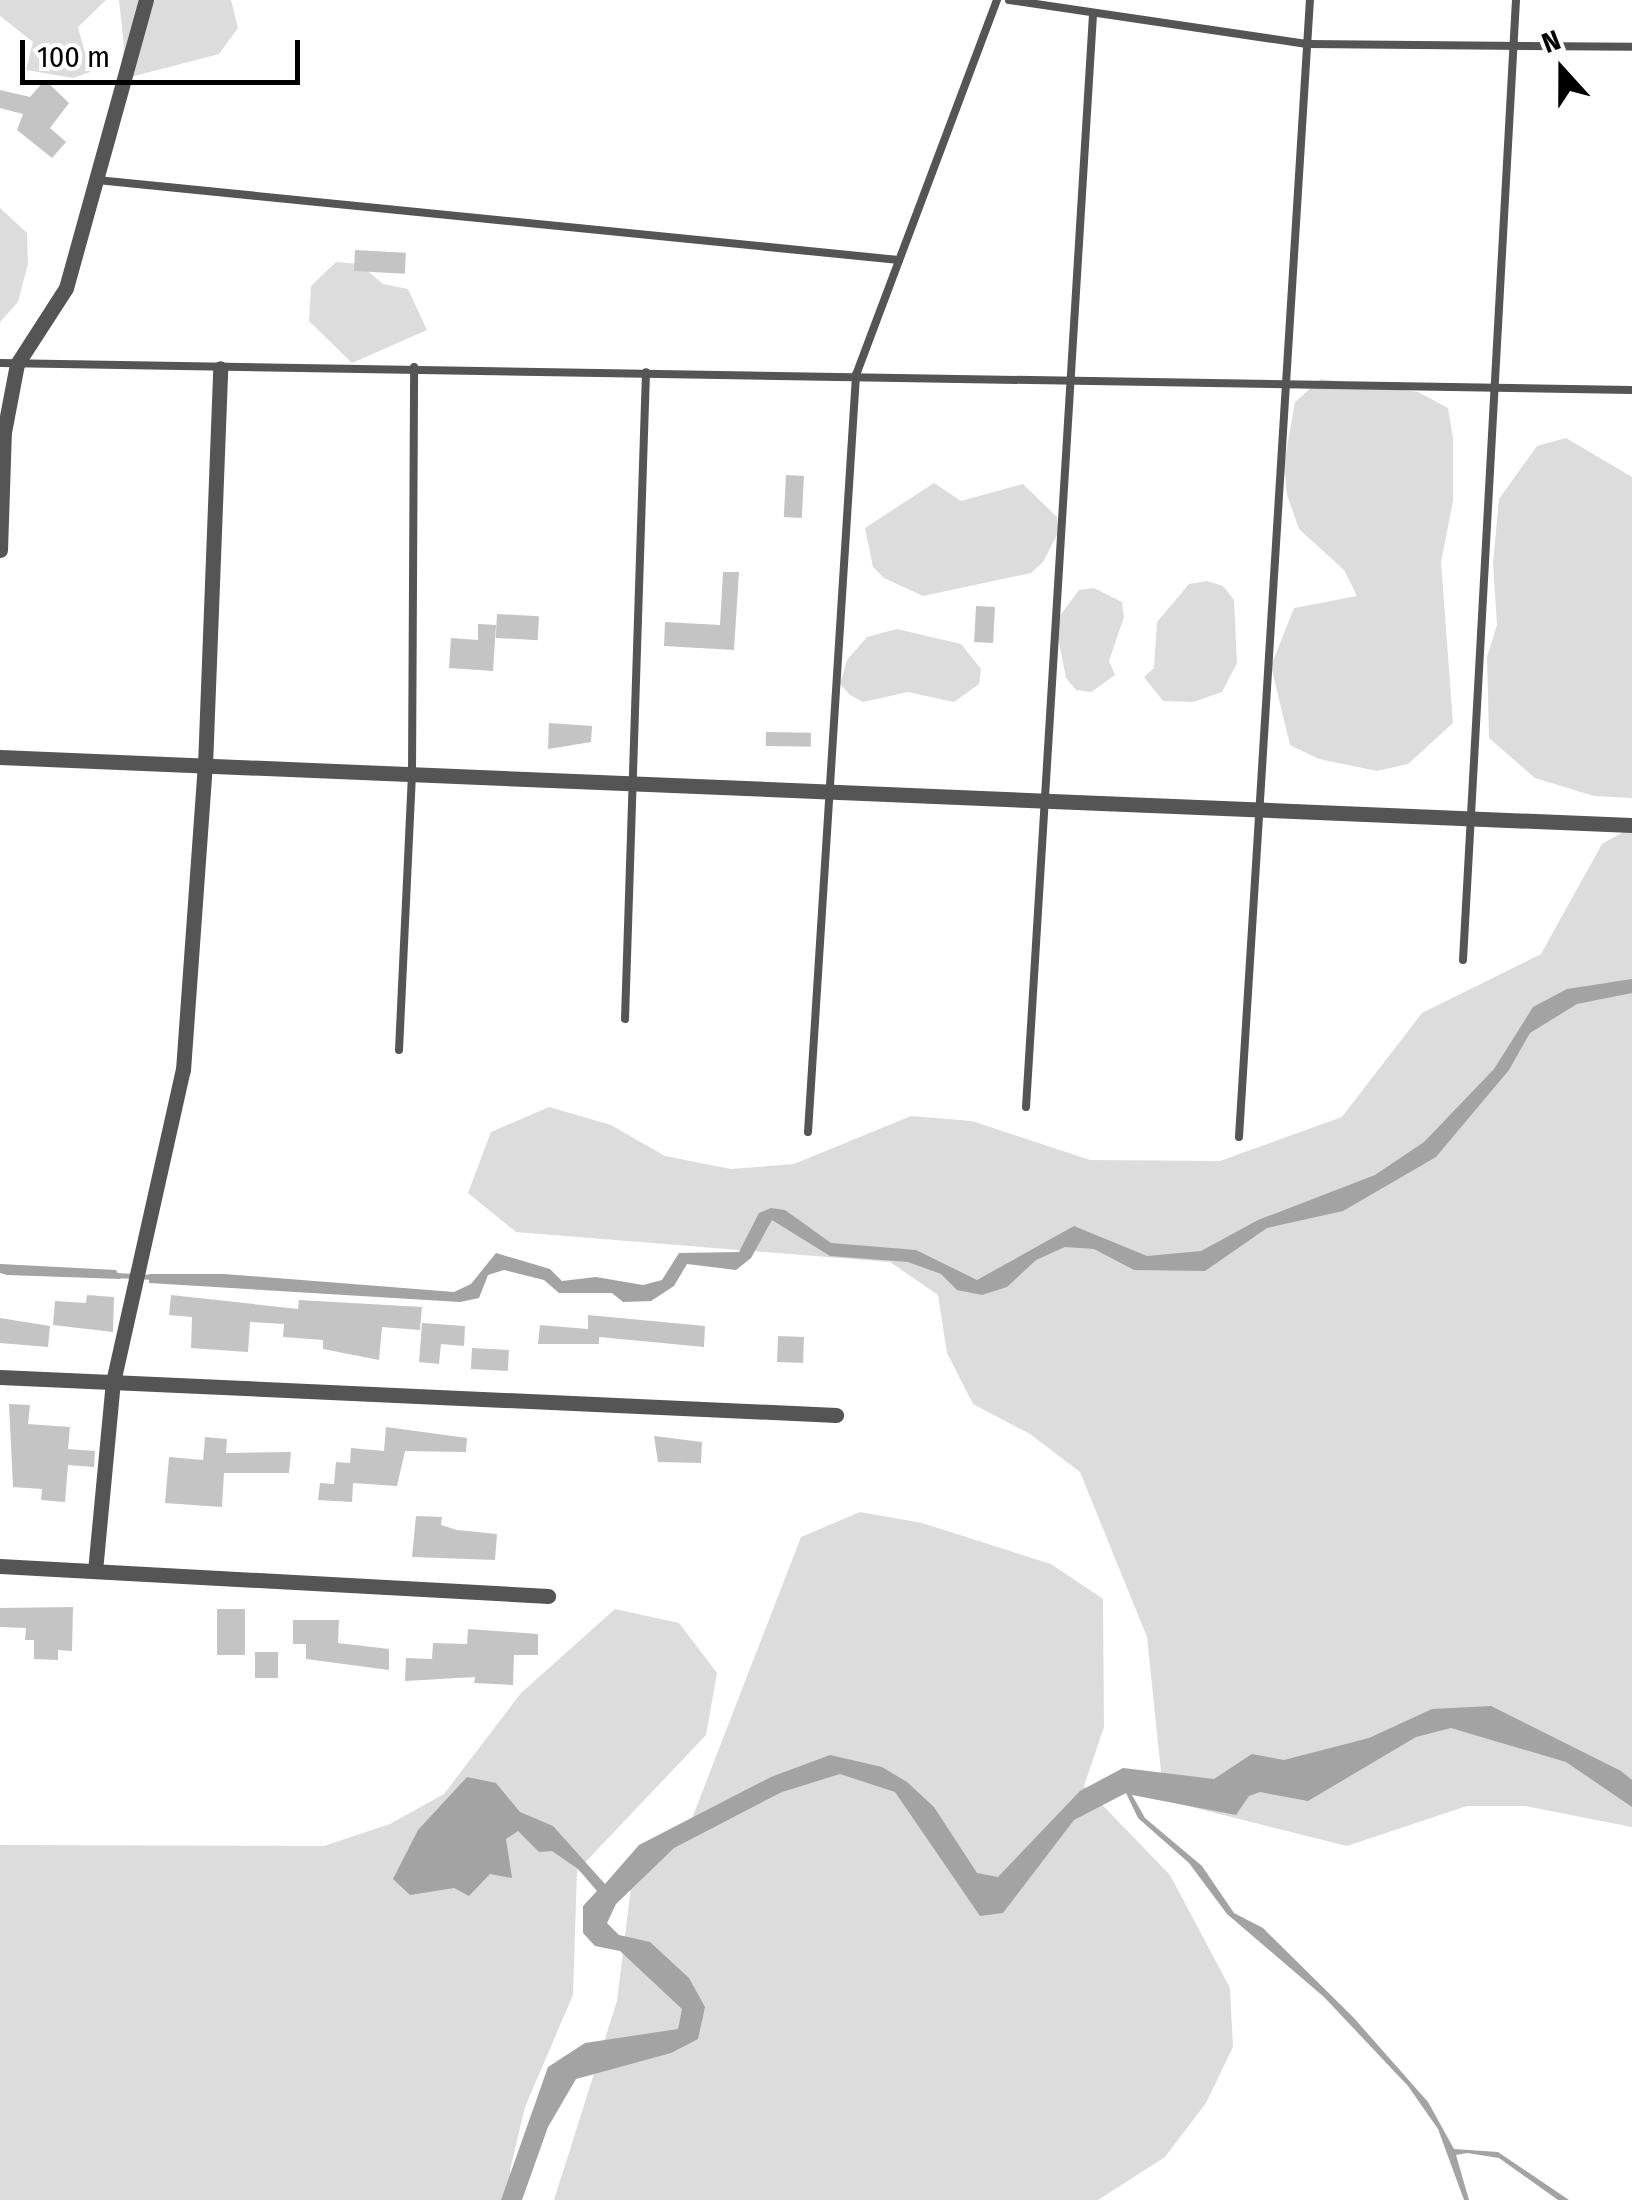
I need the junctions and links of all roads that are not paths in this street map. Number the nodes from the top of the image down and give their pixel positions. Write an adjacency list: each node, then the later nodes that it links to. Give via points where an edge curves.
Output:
1 (146, 0): 10 (street)
2 (997, 0): 11 (lane)
3 (1009, 0): 6 (lane)
4 (1310, 0): 7 (lane)
5 (1516, 0): 8 (lane)
6 (1092, 14): 7 (lane); 18 (lane)
7 (1307, 44): 8 (lane); 19 (lane)
8 (1514, 46): 9 (lane); 20 (lane)
9 (1632, 47)
10 (96, 180): 11 (lane); 13 (street, via 66,288)
11 (899, 260): 17 (lane)
12 (0, 363): 13 (lane)
13 (17, 364): 14 (lane); 22 (street, via 4,432)
14 (220, 368): 15 (lane); 24 (street)
15 (414, 368): 16 (lane); 25 (lane)
16 (646, 372): 17 (lane); 26 (lane)
17 (856, 375): 18 (lane); 27 (lane)
18 (1072, 379): 19 (lane); 28 (lane)
19 (1288, 383): 20 (lane); 29 (lane)
20 (1495, 389): 21 (lane); 30 (lane)
21 (1632, 390)
22 (0, 550)
23 (0, 757): 24 (street)
24 (205, 766): 25 (street); 39 (street, via 183,1070)
25 (412, 774): 26 (street); 34 (lane)
26 (628, 783): 27 (street); 33 (lane)
27 (834, 792): 28 (street); 36 (lane)
28 (1050, 801): 29 (street); 35 (lane)
29 (1261, 810): 30 (street); 37 (lane)
30 (1471, 818): 31 (street); 32 (lane)
31 (1632, 825)
32 (1463, 960)
33 (625, 1019)
34 (400, 1050)
35 (1026, 1107)
36 (808, 1132)
37 (1239, 1138)
38 (0, 1377): 39 (street)
39 (112, 1382): 40 (street); 42 (street)
40 (836, 1415)
41 (0, 1566): 42 (street)
42 (95, 1570): 43 (street)
43 (548, 1596)

